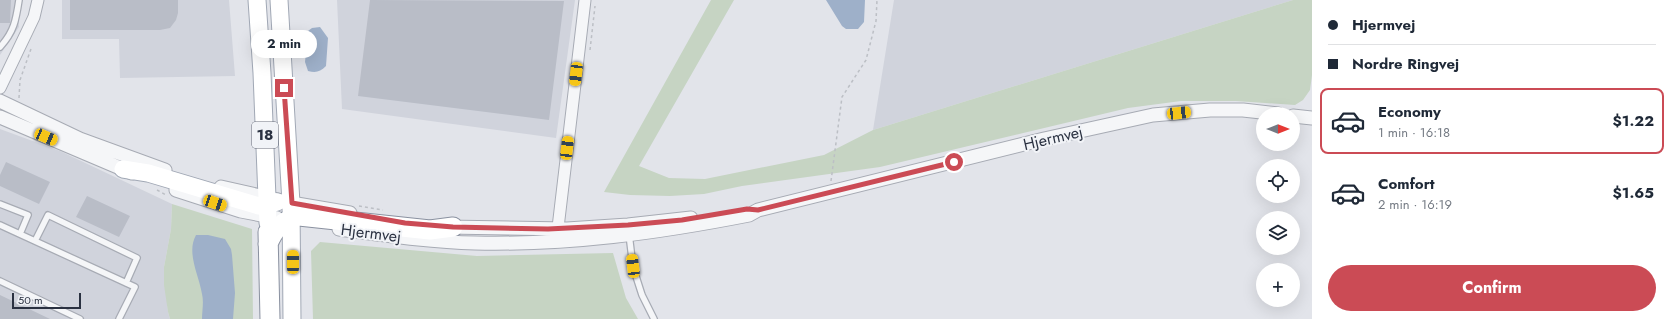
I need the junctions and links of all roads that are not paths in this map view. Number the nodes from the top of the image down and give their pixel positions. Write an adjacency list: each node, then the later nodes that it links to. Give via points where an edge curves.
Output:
1 (19, 0): 6 (lane, via 17,17 10,36)
2 (38, 0): 7 (street, via 34,18)
3 (257, 0): 15 (main road, 18)
4 (279, 0): 15 (main road, 18, via 290,176)
5 (585, 0): 20 (street)
6 (0, 47)
7 (0, 88)
8 (0, 101): 15 (street, Hjermvej, via 80,139 224,188)
9 (1256, 111): 18 (street, Hjermvej, via 1210,110 1153,115 833,191 758,210 749,215 673,230)
10 (0, 117): 13 (street)
11 (1300, 117): 12 (street)
12 (1312, 118)
13 (123, 169): 15 (main road, via 148,173)
14 (0, 204): 19 (lane, via 28,215)
15 (279, 213): 17 (highway, via 430,230); 20 (street, Hjermvej, via 330,228 475,243); 26 (highway, 18, via 268,244); 27 (main road); 28 (main road, 18)
16 (0, 225): 19 (lane)
17 (453, 227): 20 (street, Hjermvej)
18 (628, 231): 20 (street, Hjermvej); 29 (lane, via 633,266 642,295)
19 (20, 234): 21 (lane)
20 (557, 235)
21 (35, 241): 23 (lane); 23 (lane, via 48,215 137,258)
22 (0, 281): 24 (lane)
23 (126, 283): 25 (lane, via 135,286)
24 (80, 319)
25 (119, 319)
26 (270, 319)
27 (284, 319)
28 (292, 319)
29 (654, 319)

